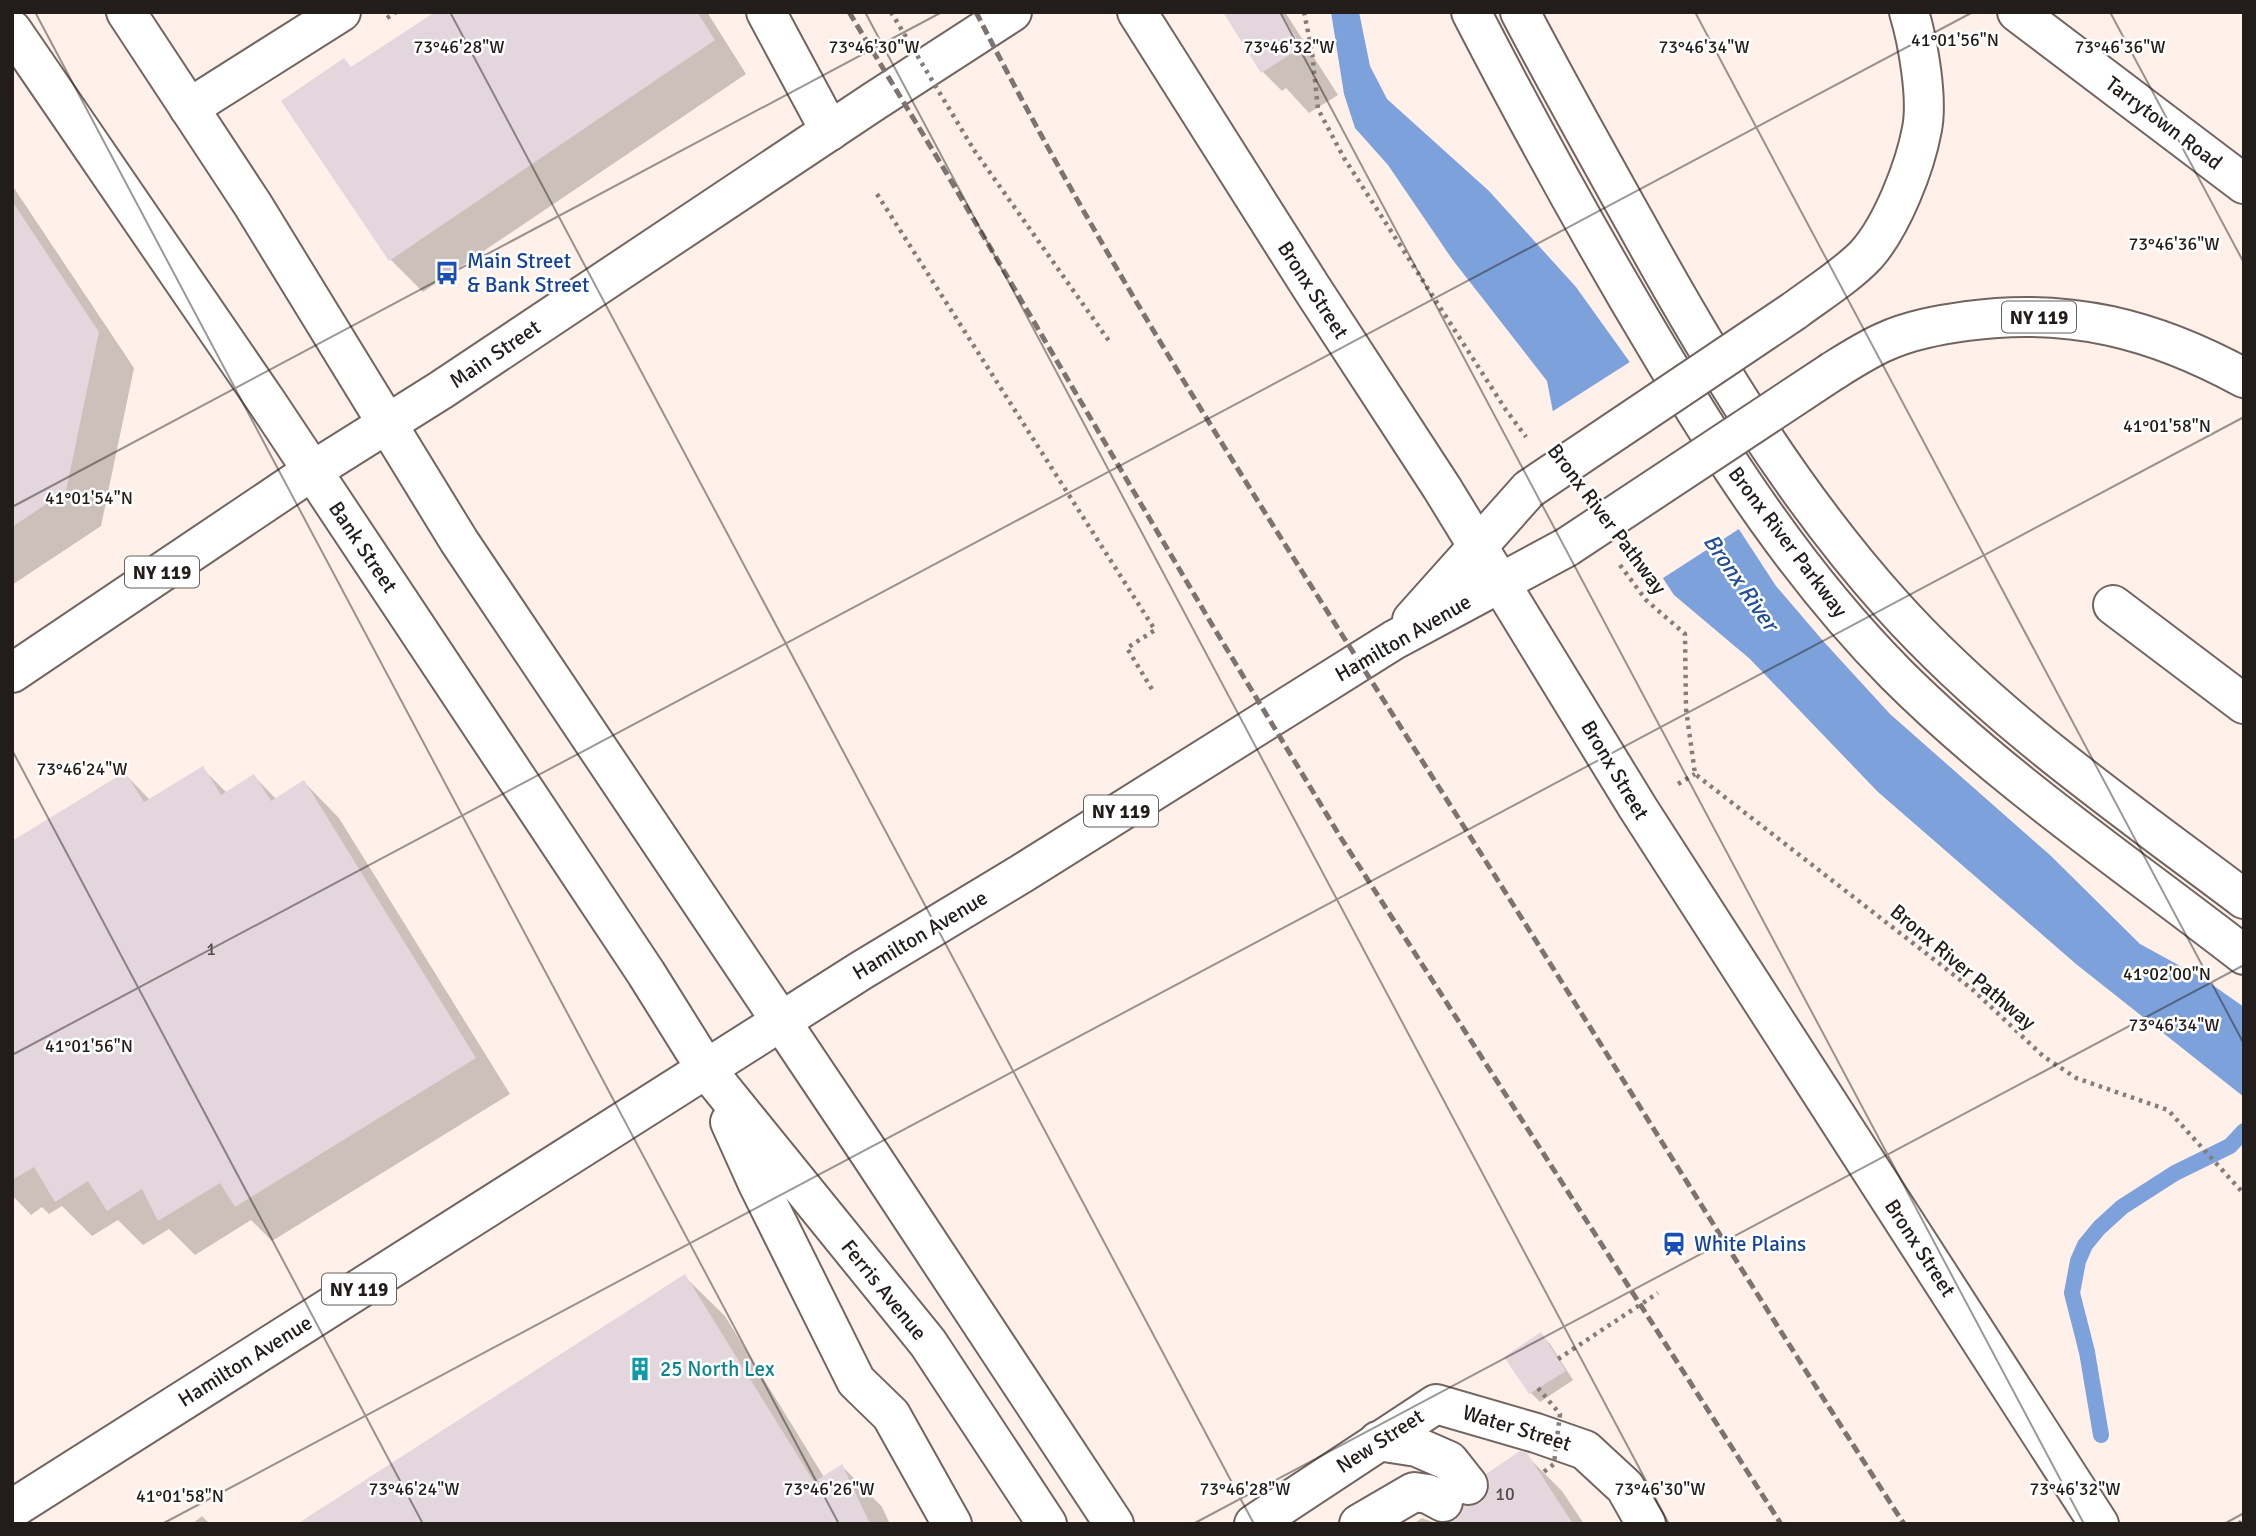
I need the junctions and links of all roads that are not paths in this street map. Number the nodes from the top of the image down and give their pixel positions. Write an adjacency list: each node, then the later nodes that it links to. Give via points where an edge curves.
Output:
1 (126, 12): 11 (main road)
2 (341, 12): 11 (main road)
3 (766, 12): 12 (main road)
4 (1012, 12): 12 (main road, Main Street / NY 119)
5 (1137, 12): 17 (main road, Bronx Street)
6 (1471, 12): 24 (main road, Bronx River Parkway, via 1686,396 1757,506 1830,602 1895,673 1966,738)
7 (1520, 12): 23 (main road, Bronx River Parkway, via 1730,386 1792,481 1859,568 1927,642 2034,739)
8 (1909, 12): 17 (main road, bridge, via 1919,61 1922,127 1898,199 1865,255 1794,311 1529,489)
9 (2017, 12): 13 (main road, Tarrytown Road)
10 (12, 30): 16 (main road, Bank Street)
11 (189, 108): 15 (main road)
12 (830, 131): 15 (main road, Main Street / NY 119)
13 (2244, 184)
14 (2244, 378): 18 (main road, Hamilton Avenue / NY 119, bridge, via 2165,340 2067,318 2011,316 1913,331 1885,341 1833,371 1567,547)
15 (386, 424): 16 (main road, Main Street / NY 119); 25 (main road, via 459,541)
16 (313, 471): 21 (main road, Main Street / NY 119); 26 (main road, Bank Street)
17 (1478, 546): 18 (main road, Bronx Street); 20 (main road)
18 (1502, 583): 20 (main road, Hamilton Avenue / NY 119); 36 (main road, Bronx Street, via 1638,808)
19 (2113, 605): 22 (main road)
20 (1394, 640): 25 (main road, Hamilton Avenue / NY 119)
21 (12, 673)
22 (2244, 704)
23 (2244, 899)
24 (2244, 955)
25 (781, 1021): 26 (main road, Hamilton Avenue / NY 119); 32 (main road)
26 (706, 1069): 29 (main road, Hamilton Avenue / NY 119); 30 (main road, via 856,1381 891,1415); 31 (main road, Ferris Avenue, via 928,1343)
27 (1436, 1404): 28 (main road, New Street); 35 (main road, Water Street, via 1585,1450 1625,1487)
28 (1378, 1441): 33 (main road, New Street); 34 (main road, via 1418,1447 1449,1461 1455,1494 1414,1492)
29 (12, 1509)
30 (953, 1524)
31 (1047, 1524)
32 (1114, 1524)
33 (1254, 1524)
34 (1359, 1524)
35 (1646, 1524)
36 (2099, 1524)

